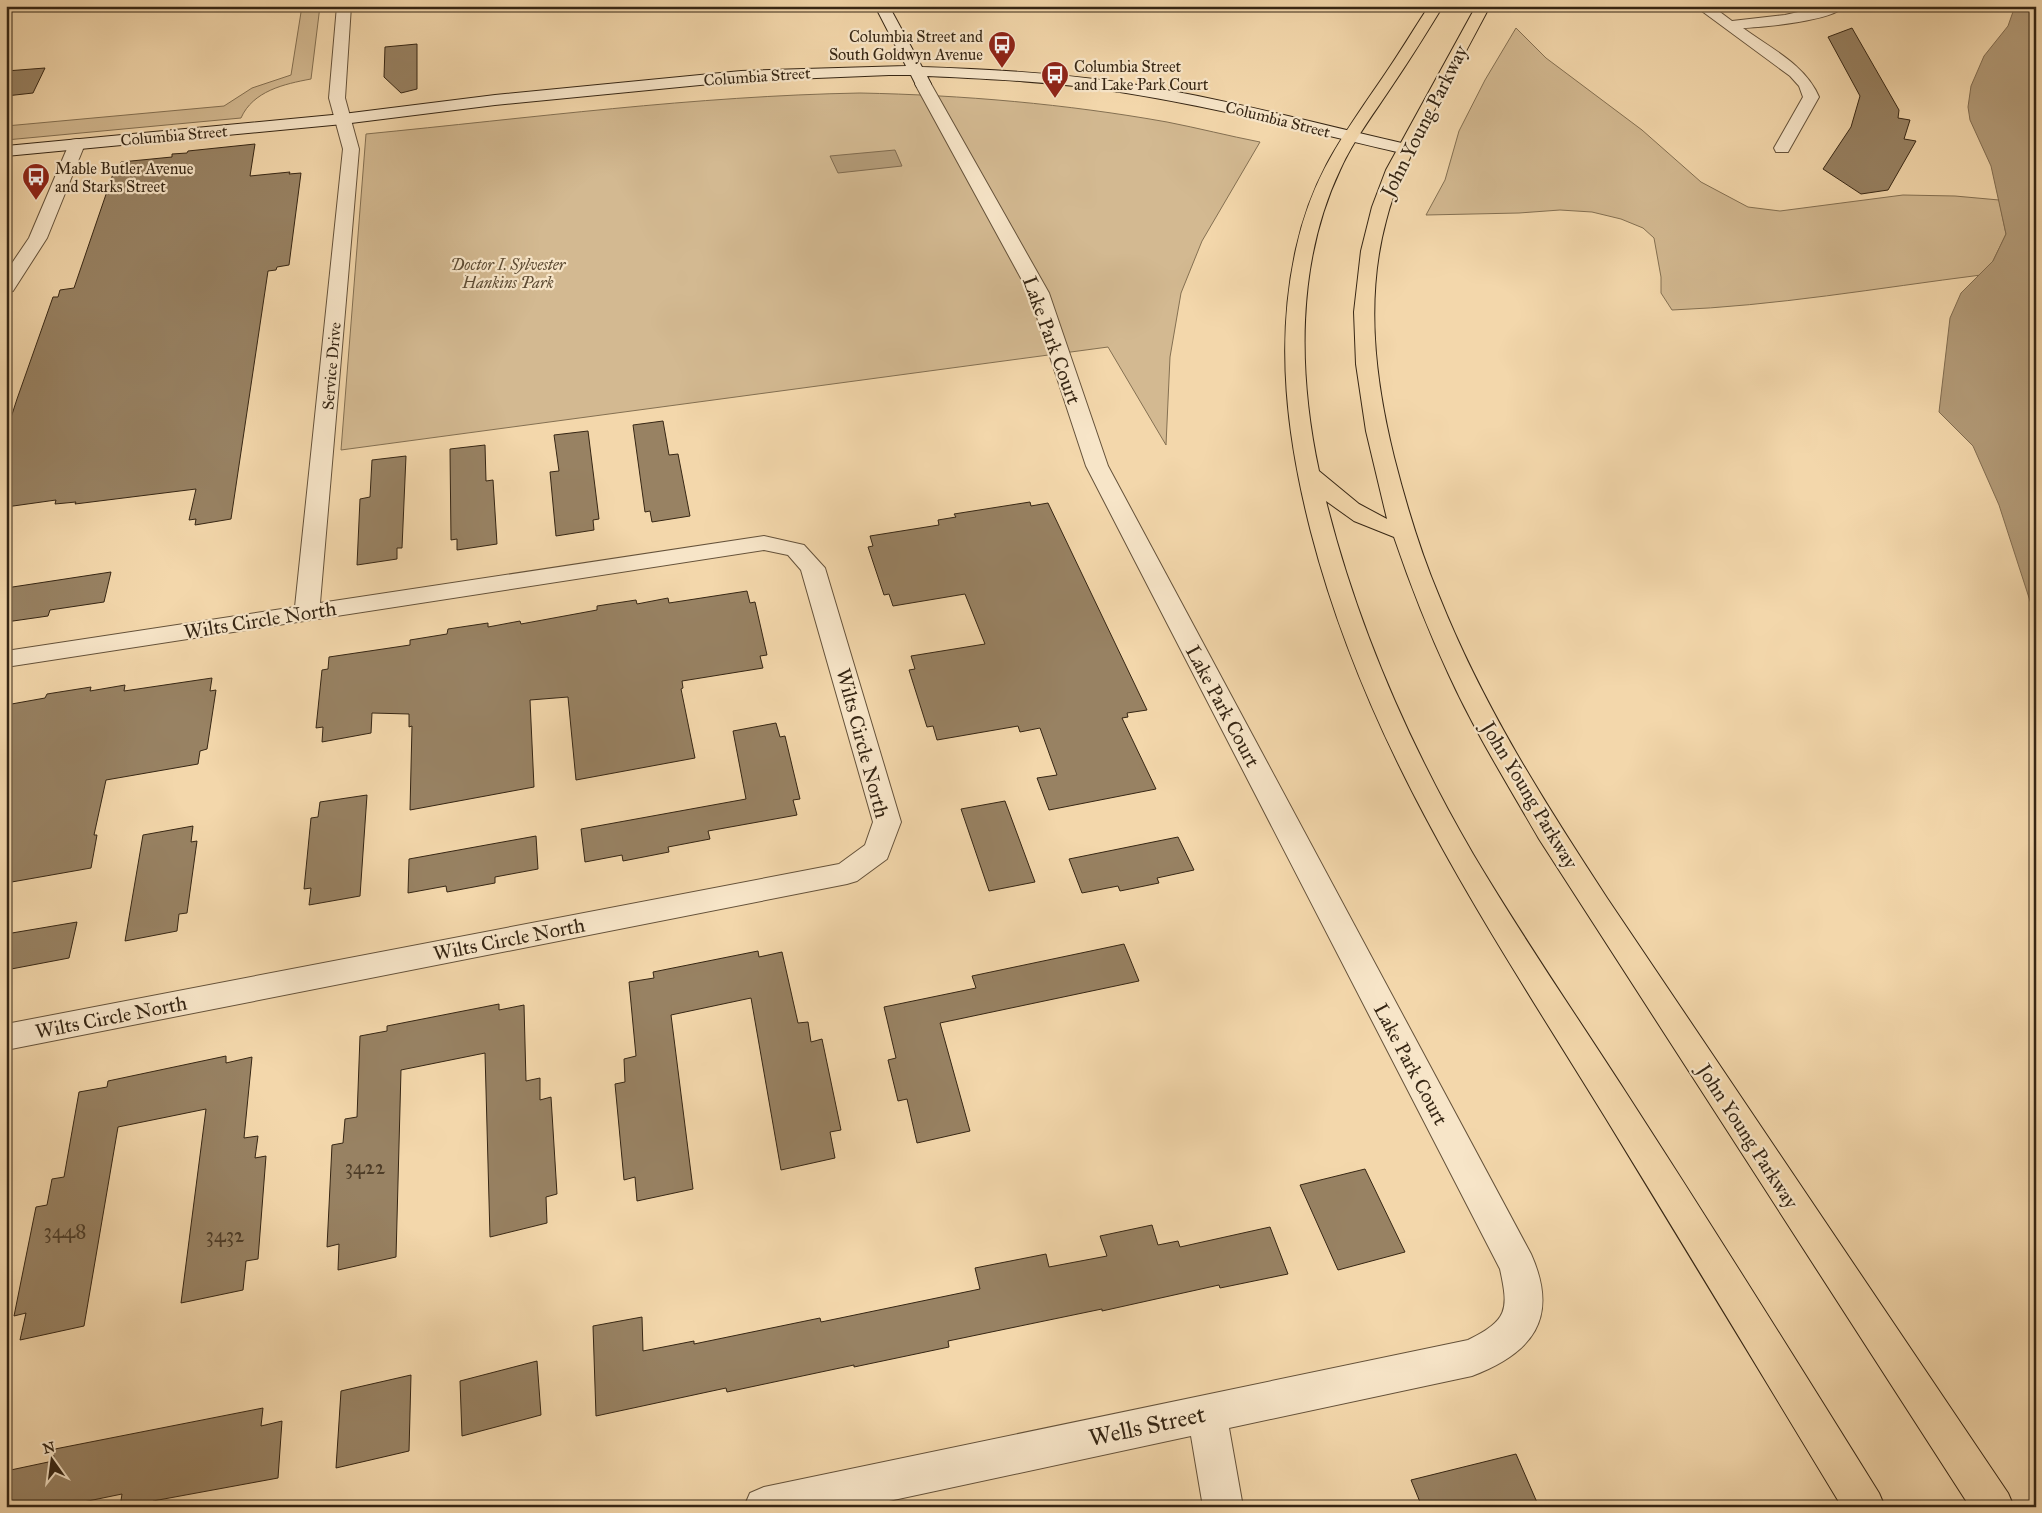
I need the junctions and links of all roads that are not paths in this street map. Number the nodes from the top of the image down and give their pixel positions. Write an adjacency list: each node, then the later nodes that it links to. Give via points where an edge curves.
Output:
1 (344, 6): 9 (street, Service Drive, via 337,98)
2 (882, 6): 8 (street, Lake Park Court)
3 (1436, 6): 12 (main road)
4 (1484, 6): 15 (main road, John Young Parkway)
5 (1702, 6): 7 (street)
6 (1838, 6): 7 (street, via 1817,15)
7 (1731, 25): 13 (street, via 1806,84 1811,97)
8 (920, 77): 9 (street, Columbia Street, via 813,72 741,76 495,100); 10 (street, Columbia Street, via 1084,96 1158,108); 12 (street, Columbia Street, via 1013,75 1128,88 1210,103); 23 (street, Lake Park Court, via 1039,293 1097,466 1518,1266 1524,1297)
9 (343, 119): 11 (street, Columbia Street); 20 (street, Service Drive, via 352,149)
10 (1267, 133)
11 (77, 144): 14 (street, Columbia Street); 16 (street, via 38,238)
12 (1338, 145): 15 (street, Columbia Street); 18 (main road, via 1309,236 1296,303 1295,388)
13 (1782, 148)
14 (6, 151)
15 (1402, 156): 19 (main road, John Young Parkway, via 1380,210 1371,246 1365,295 1365,341 1370,399 1381,456)
16 (12, 269): 17 (street)
17 (6, 287)
18 (1308, 473): 19 (main road, via 1347,508 1384,527); 27 (main road, via 1344,606 1410,761 1461,858)
19 (1402, 532): 28 (main road, John Young Parkway, via 1462,674 1497,744 1538,813)
20 (307, 613): 21 (street, Wilts Circle North); 22 (street, Wilts Circle North, via 764,542 796,550 813,568 887,822 877,851 847,873)
21 (6, 659)
22 (6, 1037)
23 (1520, 1324): 24 (street, Wells Street, via 1500,1345 1472,1358)
24 (1208, 1414): 25 (street, Wells Street); 26 (street)
25 (764, 1507)
26 (1224, 1507)
27 (1865, 1507)
28 (1994, 1507)

